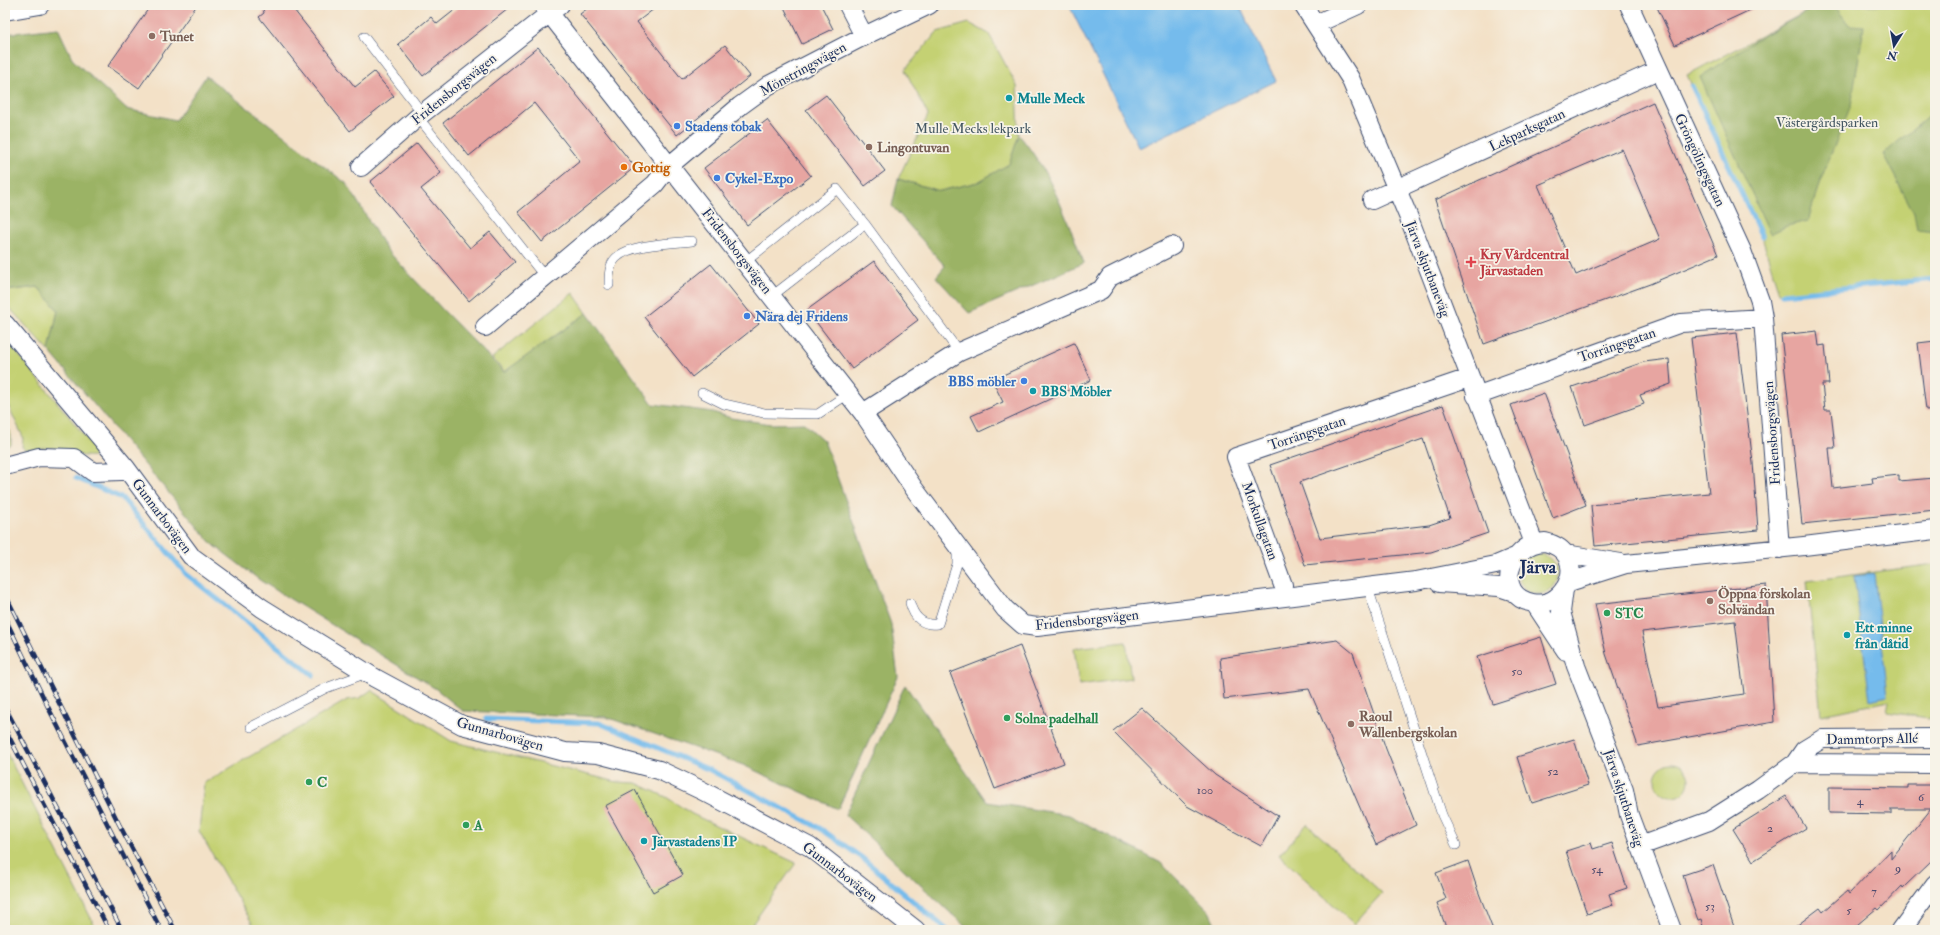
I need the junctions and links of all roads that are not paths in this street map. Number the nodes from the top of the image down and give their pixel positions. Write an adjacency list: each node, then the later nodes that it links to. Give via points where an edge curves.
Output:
1 (40, 5): 8 (street)
2 (848, 5): 10 (street)
3 (929, 5): 10 (street, Mönstringsvägen)
4 (1303, 5): 9 (street, Järva skjutbaneväg)
5 (1358, 5): 9 (street)
6 (1629, 5): 12 (street, Gröngölingsgatan)
7 (551, 8): 13 (street, Fridensborgsvägen); 14 (street, Fridensborgsvägen)
8 (5, 11)
9 (1316, 24): 16 (street, Järva skjutbaneväg, via 1350,78)
10 (864, 36): 14 (street, Mönstringsvägen, via 769,85)
11 (364, 37): 13 (lane)
12 (1658, 70): 16 (street, Lekparksgatan); 25 (street, Gröngölingsgatan, via 1742,251 1760,301)
13 (420, 115): 15 (street, Fridensborgsvägen); 22 (lane)
14 (669, 166): 21 (street, Fridensborgsvägen); 22 (street, via 655,184)
15 (361, 167)
16 (1396, 189): 17 (street, Lekparksgatan); 29 (street, Järva skjutbaneväg)
17 (1372, 200)
18 (864, 224): 21 (lane, via 837,189); 24 (lane); 28 (lane)
19 (692, 241): 23 (lane, via 629,250 616,258 609,270)
20 (1172, 246): 28 (street, via 1110,277 1101,290)
21 (745, 262): 24 (street, Fridensborgsvägen)
22 (544, 277): 27 (street)
23 (609, 285)
24 (772, 296): 31 (street, Fridensborgsvägen)
25 (1763, 318): 32 (street, Torrängsgatan, via 1681,323); 40 (street, Fridensborgsvägen)
26 (5, 324): 36 (street, Gunnarbovägen)
27 (485, 327)
28 (959, 352): 33 (street)
29 (1469, 378): 32 (street, Järva skjutbaneväg); 34 (street, Torrängsgatan)
30 (702, 393): 31 (lane, via 724,404 764,413 818,414)
31 (848, 394): 33 (street, Fridensborgsvägen)
32 (1476, 396): 38 (street, Järva skjutbaneväg)
33 (863, 413): 39 (street, Fridensborgsvägen)
34 (1236, 457): 45 (street, Morkullagatan)
35 (5, 466): 36 (street, Gunnarbovägen, via 39,457 74,458 93,472 121,471)
36 (126, 468): 52 (street, Gunnarbovägen, via 191,556 262,608)
37 (1935, 530): 40 (street)
38 (1534, 543): 41 (street, via 1551,544); 42 (street)
39 (957, 546): 47 (street, Fridensborgsvägen, via 1004,609 1023,625 1037,627); 49 (lane, via 957,564 938,624 922,623 912,612)
40 (1780, 549): 43 (street)
41 (1565, 554): 43 (street); 46 (street, via 1571,569)
42 (1515, 557): 44 (street, Fridensborgsvägen, via 1496,565); 48 (street, via 1510,566 1509,576)
43 (1626, 564): 46 (street)
44 (1416, 581): 47 (street, Fridensborgsvägen); 48 (street, Fridensborgsvägen, via 1500,587)
45 (1283, 585)
46 (1566, 586): 50 (street, via 1551,600); 51 (street)
47 (1368, 588): 57 (lane, via 1442,815)
48 (1514, 592): 50 (street, via 1525,601)
49 (910, 603)
50 (1535, 604): 51 (street)
51 (1554, 615): 58 (street, Järva skjutbaneväg, via 1624,790 1628,815)
52 (374, 678): 53 (lane, via 326,688); 60 (street, Gunnarbovägen, via 462,726 574,753 598,754 659,770 810,847)
53 (251, 728)
54 (1935, 738): 55 (street, Dammtorps Allé, via 1822,739 1804,750)
55 (1795, 763): 56 (street, Dammtorps Allé); 58 (street, Dammtorps Allé, via 1709,822)
56 (1935, 764)
57 (1456, 845)
58 (1640, 846): 61 (street, Järva skjutbaneväg)
59 (1935, 884): 62 (street)
60 (916, 930)
61 (1672, 930)
62 (1901, 930)

